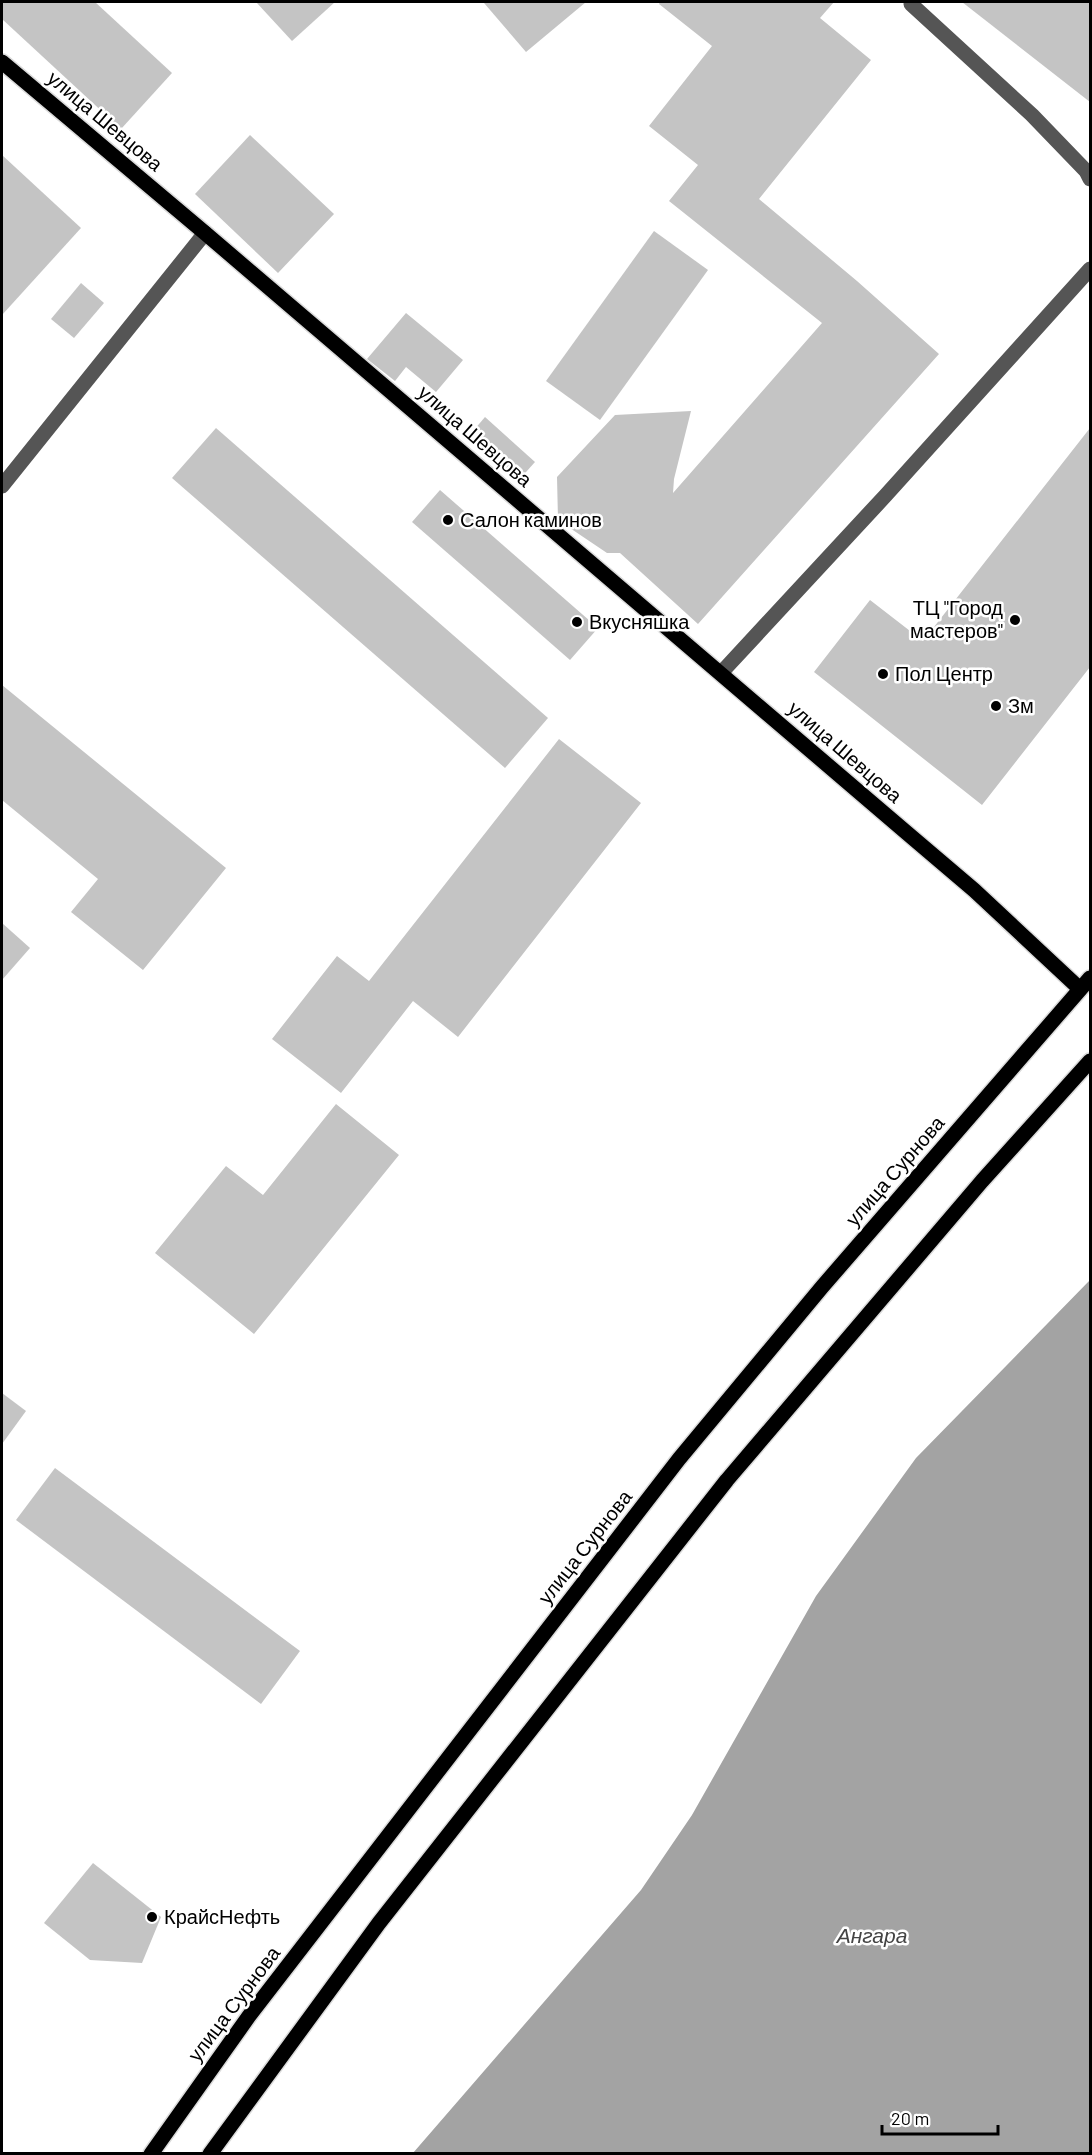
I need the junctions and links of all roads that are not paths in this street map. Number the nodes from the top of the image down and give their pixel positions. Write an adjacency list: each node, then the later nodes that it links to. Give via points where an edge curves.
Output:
1 (911, 4): 3 (lane, via 1032,115)
2 (2, 62): 4 (main road, улица Шевцова)
3 (1090, 179)
4 (205, 233): 6 (lane); 7 (main road, улица Шевцова)
5 (1090, 269): 7 (lane)
6 (2, 486)
7 (721, 674): 8 (main road, улица Шевцова)
8 (1085, 983): 10 (main road, улица Сурнова, via 679,1459 249,2016)
9 (1090, 1061): 11 (main road, via 982,1181 727,1480 379,1923)
10 (151, 2154)
11 (210, 2154)

